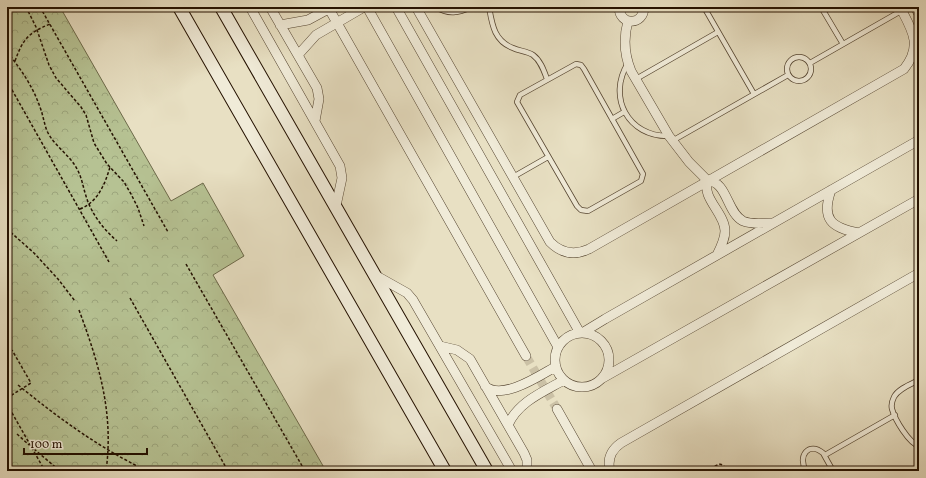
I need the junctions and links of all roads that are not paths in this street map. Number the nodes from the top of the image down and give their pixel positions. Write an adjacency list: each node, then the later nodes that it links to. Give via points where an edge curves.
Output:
1 (179, 7): 67 (main road)
2 (221, 7): 44 (main road)
3 (250, 7): 36 (street)
4 (270, 7): 23 (street)
5 (364, 7): 22 (street)
6 (367, 7): 54 (street)
7 (396, 7): 52 (street)
8 (416, 7): 40 (street)
9 (436, 7): 10 (lane, via 450,13)
10 (471, 7)
11 (489, 7): 31 (lane, via 492,28 499,38 513,49 532,54 539,61)
12 (619, 7): 21 (street, via 622,17)
13 (644, 7): 21 (street, via 644,13 639,19)
14 (704, 7): 24 (lane)
15 (821, 7): 26 (lane)
16 (915, 7): 19 (street)
17 (330, 8): 20 (street); 22 (street)
18 (900, 9): 26 (lane); 41 (street, via 914,35 915,44 910,62 904,69)
19 (919, 14)
20 (305, 21): 23 (street); 25 (street)
21 (628, 21): 29 (street, via 624,47)
22 (337, 22): 25 (street); 55 (street)
23 (280, 25): 27 (street)
24 (718, 32): 32 (lane); 33 (lane)
25 (313, 37): 27 (street)
26 (843, 44): 28 (lane)
27 (298, 55): 36 (street, via 318,94)
28 (810, 63): 30 (lane, via 811,73 807,79 796,81); 30 (lane, via 805,58 794,57 787,64)
29 (628, 64): 32 (street); 34 (lane, via 621,76 620,84)
30 (788, 75): 33 (lane)
31 (547, 79): 35 (lane, via 573,65 581,65); 39 (lane, via 520,95 518,102)
32 (636, 79): 37 (street)
33 (754, 94): 37 (lane)
34 (624, 112): 35 (lane); 37 (lane, via 632,123 643,130)
35 (612, 119): 39 (lane, via 642,172 644,177 641,182 590,211 583,211 577,206)
36 (315, 121): 44 (street, via 342,170)
37 (671, 138): 41 (street, via 689,162)
38 (919, 140): 42 (street)
39 (548, 157): 40 (lane)
40 (513, 177): 41 (street, via 550,242 561,251 575,253 589,249)
41 (708, 181): 45 (street, via 720,187); 46 (street, via 707,192)
42 (831, 190): 47 (street); 48 (street, via 827,206 830,218 843,230)
43 (919, 199): 48 (street)
44 (336, 206): 51 (main road)
45 (731, 207): 46 (street, via 722,209); 47 (street, via 736,216 743,221 752,224)
46 (719, 214): 49 (street, via 724,222 725,231)
47 (773, 223): 49 (street)
48 (859, 233): 57 (street)
49 (717, 255): 52 (street)
50 (919, 273): 72 (street, via 620,443 611,454)
51 (375, 275): 53 (street, via 410,296); 68 (main road)
52 (581, 333): 54 (street, via 568,337); 57 (street, via 597,338 607,350 608,365)
53 (440, 346): 60 (street, via 466,355); 69 (street)
54 (558, 347): 56 (street)
55 (526, 356)
56 (556, 367): 58 (street); 61 (street)
57 (601, 379): 58 (street, via 583,388)
58 (564, 380): 61 (street)
59 (919, 380): 63 (lane, via 895,395 892,405)
60 (485, 386): 61 (street, via 490,390); 64 (street)
61 (520, 396): 64 (street)
62 (557, 409): 71 (street)
63 (895, 415): 65 (lane, via 912,442); 66 (lane)
64 (508, 425): 70 (street, via 527,460)
65 (919, 446)
66 (825, 455): 73 (lane, via 817,449 807,451 802,460); 74 (lane)
67 (445, 471)
68 (487, 471)
69 (512, 471)
70 (527, 471)
71 (592, 471)
72 (610, 471)
73 (806, 471)
74 (833, 471)

